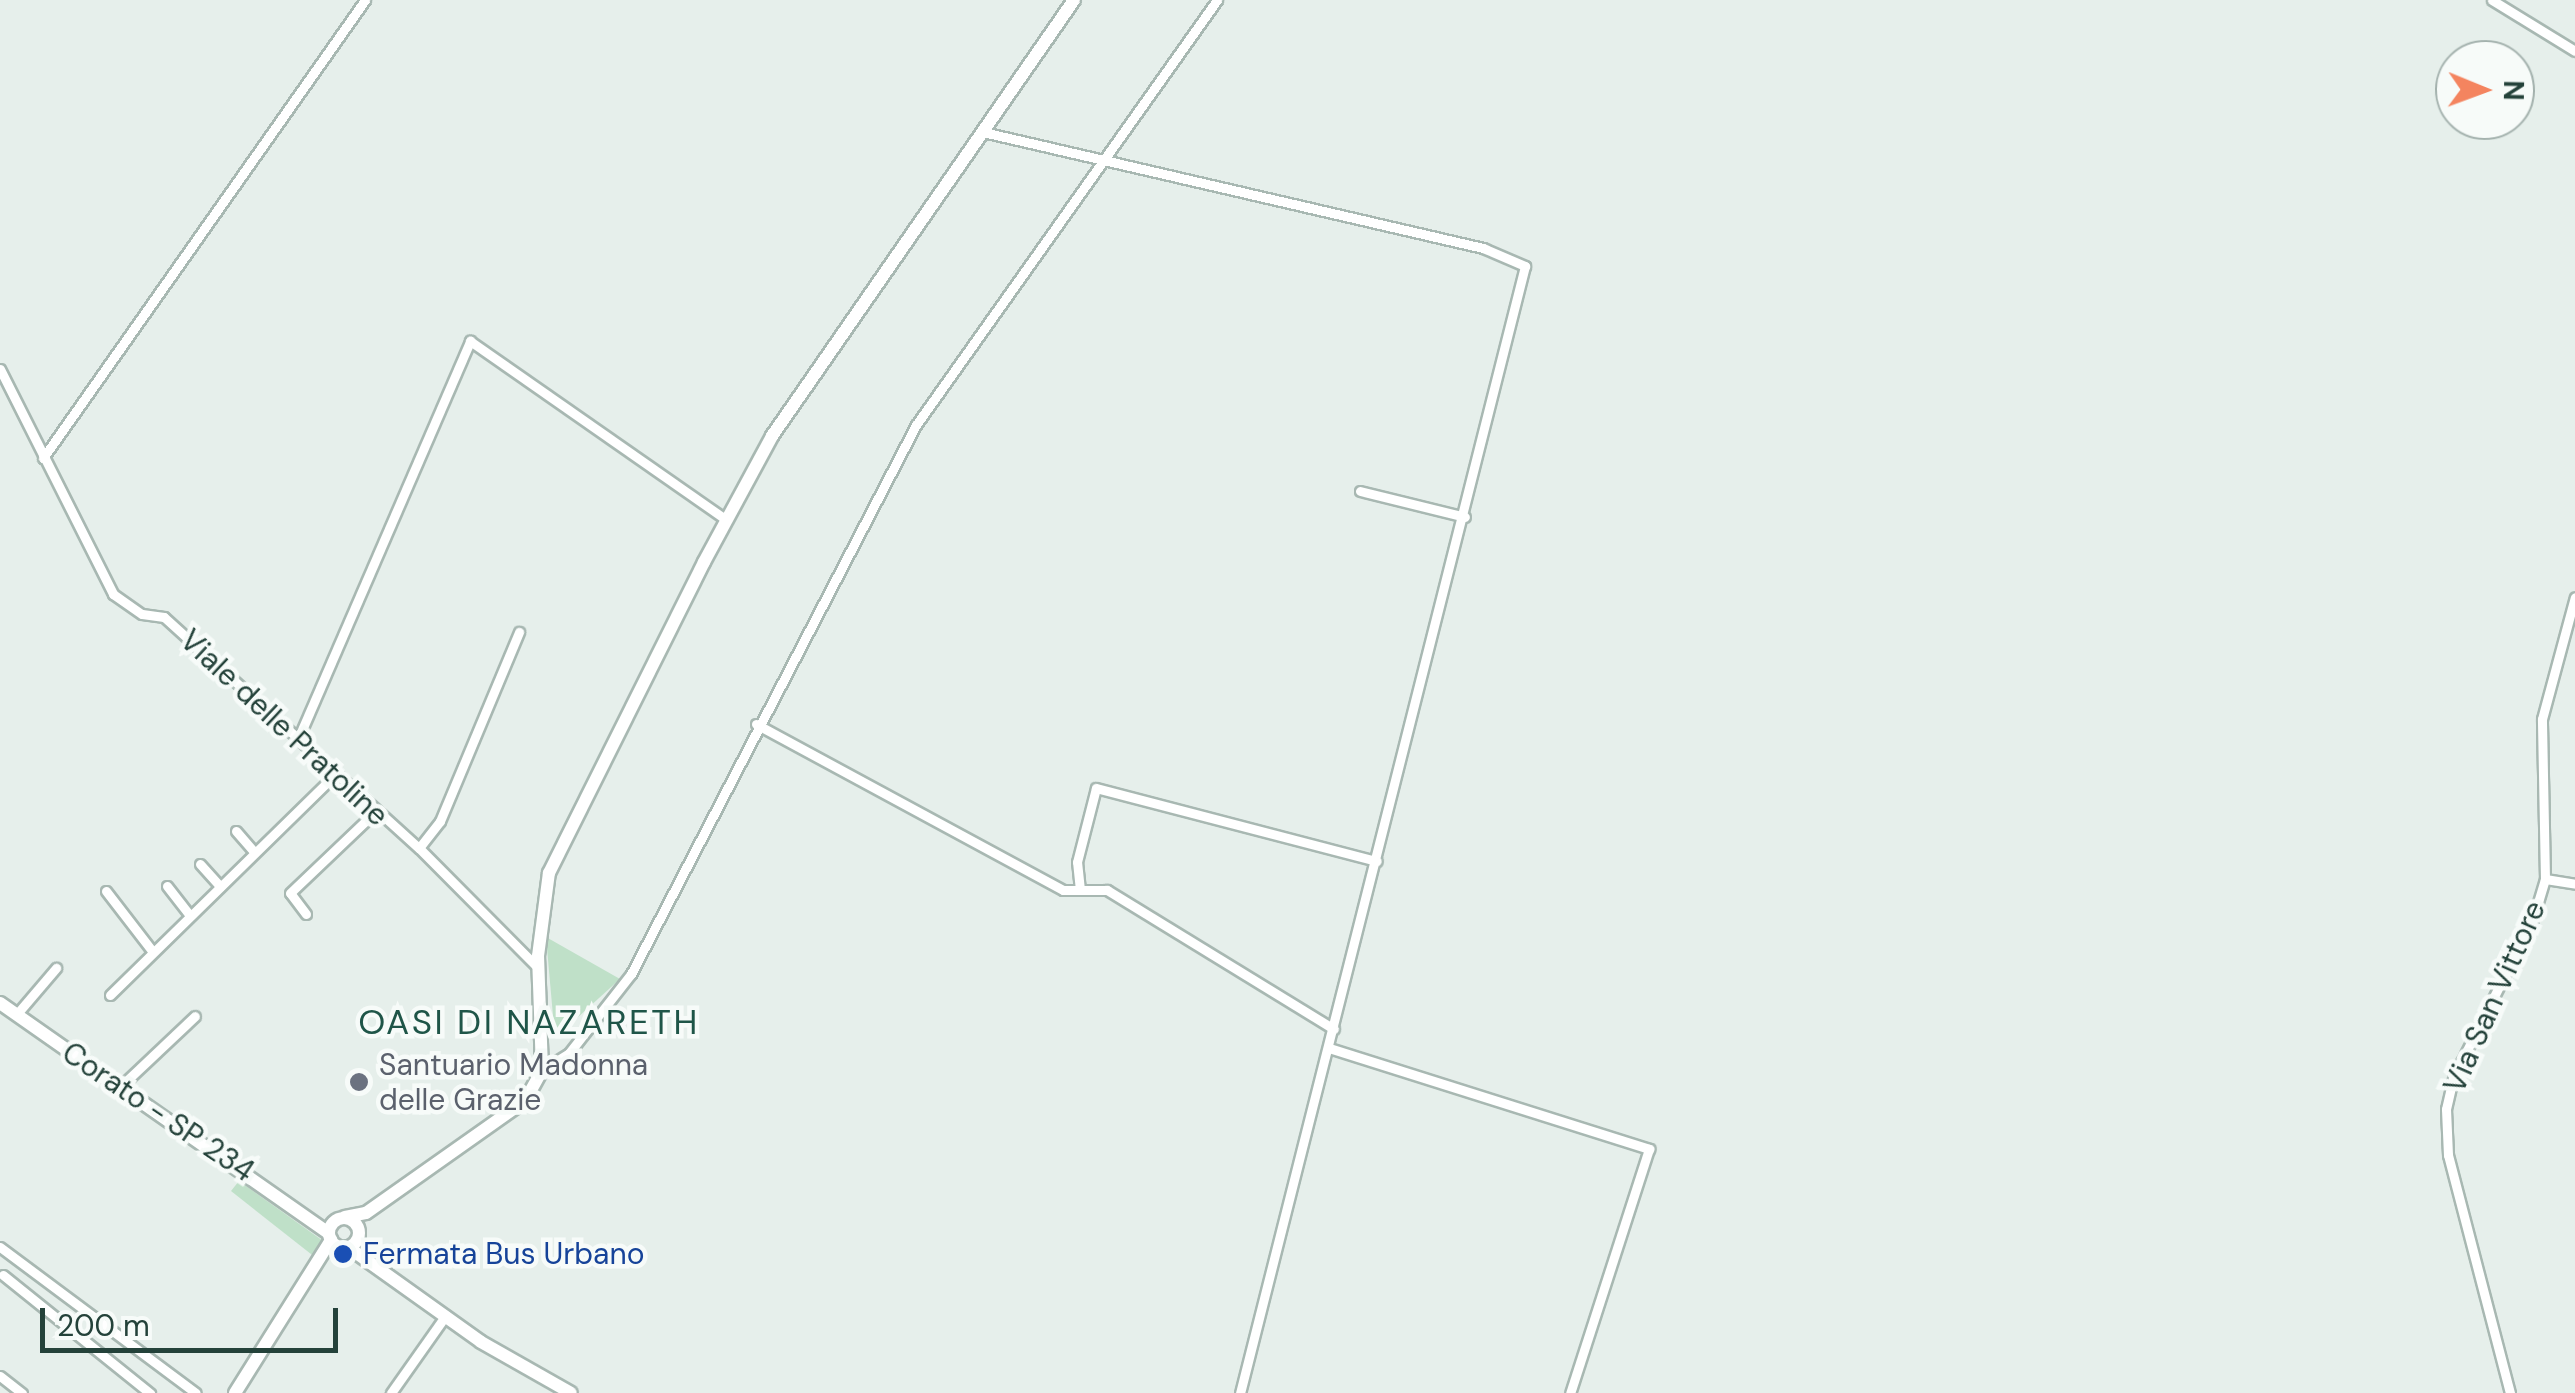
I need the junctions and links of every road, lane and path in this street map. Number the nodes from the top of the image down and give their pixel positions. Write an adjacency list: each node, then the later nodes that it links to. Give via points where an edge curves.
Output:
1 (365, 0): 9 (street)
2 (1074, 0): 6 (street)
3 (1216, 0): 7 (street)
4 (2492, 0): 5 (street)
5 (2575, 52)
6 (983, 132): 7 (street); 12 (street, via 772,436)
7 (1110, 156): 11 (street, via 1206,187 1518,258 1526,278); 15 (street, via 916,425)
8 (0, 369): 9 (street, Viale delle Pratoline)
9 (43, 458): 16 (street, Viale delle Pratoline, via 113,594 142,614 164,618)
10 (1360, 491): 11 (street)
11 (1464, 518): 22 (street)
12 (727, 520): 16 (street, via 470,341); 34 (street, via 550,873)
13 (2575, 597): 24 (street, Via San Vittore, via 2542,719)
14 (519, 632): 20 (street, via 440,821)
15 (756, 724): 28 (street, via 1063,890); 41 (street, via 631,974 569,1054)
16 (298, 739): 17 (street, Viale delle Pratoline)
17 (336, 774): 18 (street, Viale delle Pratoline); 21 (street)
18 (375, 812): 20 (street, Viale delle Pratoline); 30 (street, via 290,894)
19 (236, 831): 21 (street)
20 (419, 848): 34 (street, Viale delle Pratoline)
21 (254, 852): 27 (street)
22 (1377, 860): 28 (street, via 1096,788 1076,862); 39 (street)
23 (200, 864): 27 (street)
24 (2545, 878): 25 (street); 59 (street, Via San Vittore, via 2534,919 2453,1078 2446,1109 2448,1155)
25 (2575, 884)
26 (167, 886): 31 (street)
27 (220, 886): 31 (street)
28 (1080, 890): 39 (street, via 1108,890)
29 (106, 891): 32 (street)
30 (306, 914)
31 (190, 915): 32 (street)
32 (153, 952): 35 (street)
33 (56, 968): 37 (street)
34 (540, 970): 41 (street)
35 (110, 995)
36 (0, 1004): 37 (street, Corato - SP 234)
37 (16, 1015): 42 (street, Corato - SP 234)
38 (195, 1016): 42 (street)
39 (1334, 1029): 40 (street)
40 (1329, 1048): 57 (street); 58 (street, via 1649,1149)
41 (542, 1070): 43 (street, via 525,1101)
42 (120, 1087): 45 (street, Corato - SP 234)
43 (366, 1213): 44 (street); 45 (street)
44 (359, 1233): 45 (street, Corato - SP 234); 45 (street); 47 (street, Corato - SP 234)
45 (337, 1237): 47 (street, Corato - SP 234); 54 (street)
46 (0, 1247): 53 (street)
47 (370, 1259): 49 (street, Corato - SP 234)
48 (3, 1276): 52 (street)
49 (446, 1315): 55 (street); 56 (street, Corato - SP 234)
50 (0, 1376): 51 (street)
51 (22, 1393)
52 (150, 1393)
53 (196, 1393)
54 (235, 1393)
55 (391, 1393)
56 (571, 1393)
57 (1240, 1393)
58 (1570, 1393)
59 (2510, 1393)

